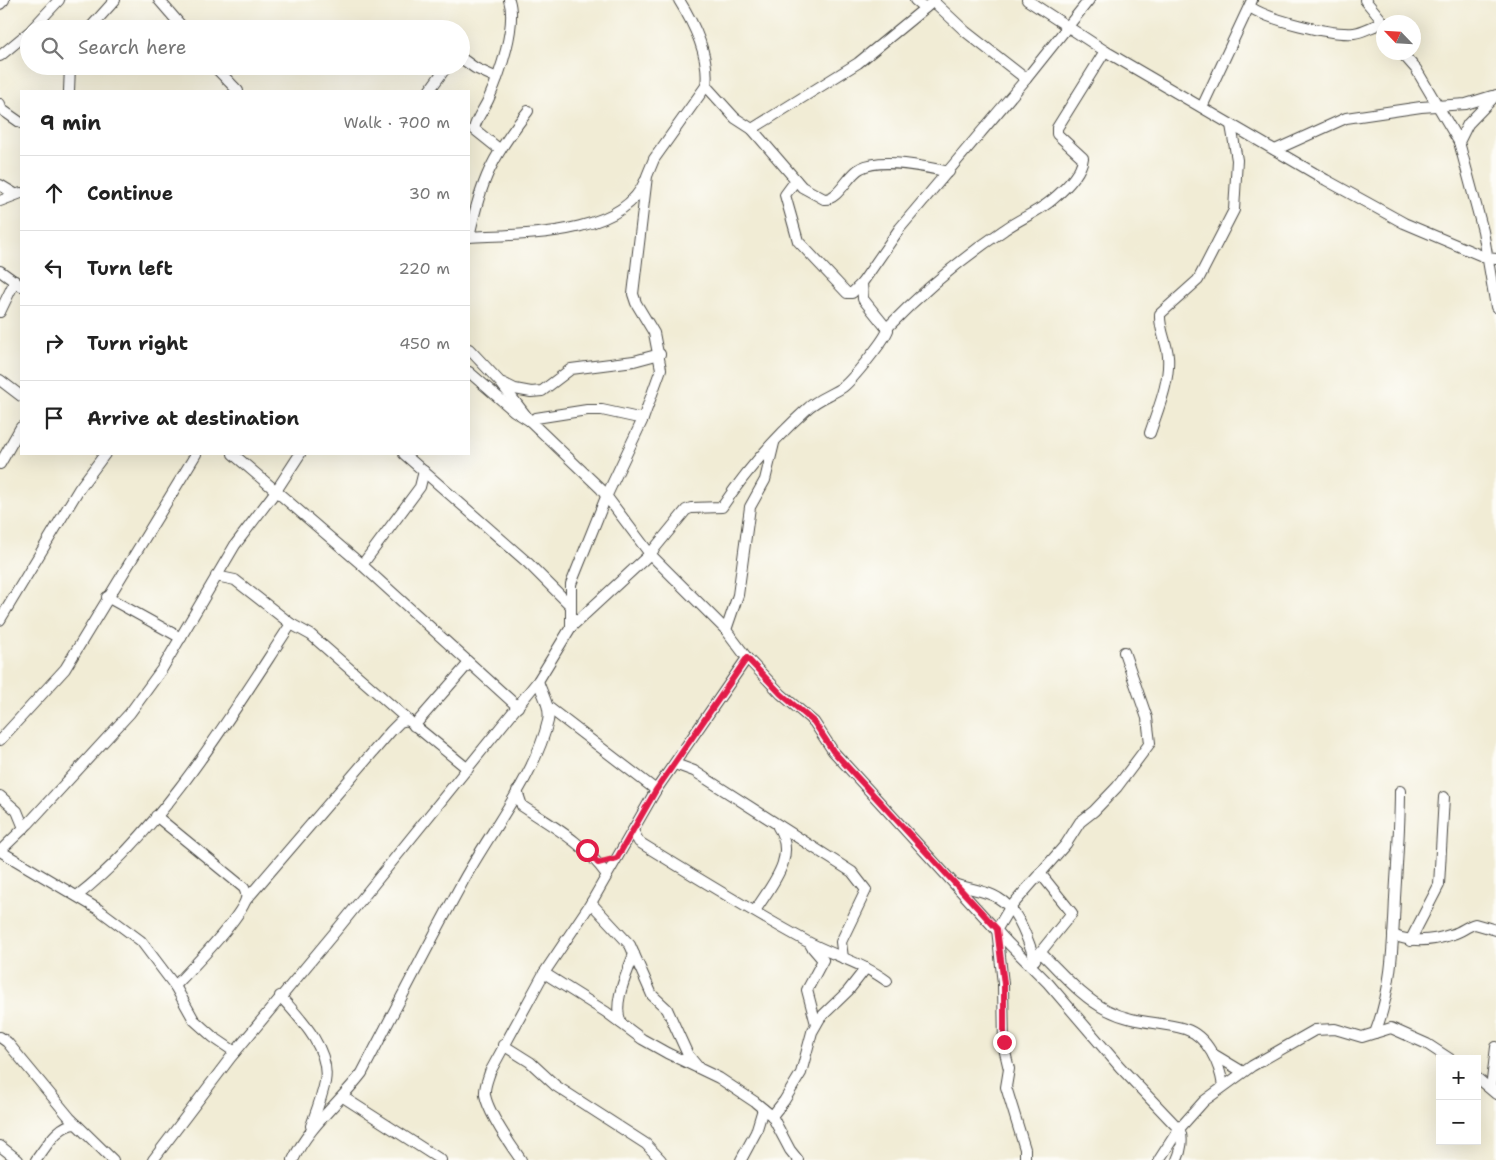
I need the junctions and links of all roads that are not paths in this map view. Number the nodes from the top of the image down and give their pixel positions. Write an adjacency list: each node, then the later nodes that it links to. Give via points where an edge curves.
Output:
1 (4, 0): 13 (street)
2 (59, 0): 14 (street)
3 (115, 0): 15 (street)
4 (159, 0): 16 (street)
5 (509, 0): 26 (street, via 511,20)
6 (679, 0): 28 (street, via 697,36 706,69)
7 (915, 0): 11 (street)
8 (1027, 0): 17 (street)
9 (1089, 0): 17 (street)
10 (1365, 0): 12 (street, via 1384,23 1356,33 1273,19)
11 (931, 3): 27 (street); 39 (street, via 858,63)
12 (1251, 3): 35 (street)
13 (0, 4)
14 (40, 20)
15 (97, 20)
16 (176, 20)
17 (1067, 27): 19 (street); 27 (street)
18 (20, 39): 20 (street)
19 (1105, 52): 35 (street); 57 (street, via 1057,128 1057,134 1083,158 1075,176 1052,201 1002,231 936,282)
20 (0, 56)
21 (1408, 60): 34 (street)
22 (470, 64): 26 (street)
23 (70, 75): 29 (street)
24 (223, 75): 30 (street)
25 (441, 75): 31 (street)
26 (496, 78): 41 (street, via 474,129)
27 (1026, 79): 43 (street)
28 (706, 86): 39 (street, via 735,118); 44 (street, via 654,159)
29 (69, 90)
30 (237, 90)
31 (430, 90)
32 (1496, 95): 34 (street, via 1466,104); 40 (street, via 1468,124)
33 (0, 104): 37 (street, via 1,109)
34 (1438, 105): 40 (street); 42 (street, via 1346,118)
35 (1202, 107): 38 (street)
36 (528, 111): 41 (street)
37 (20, 122)
38 (1231, 125): 42 (street); 67 (street, via 1237,160 1234,210 1198,280 1160,314 1168,365)
39 (752, 129): 45 (street)
40 (1459, 142): 51 (street)
41 (500, 149): 49 (street, via 483,181)
42 (1275, 150): 51 (street, via 1404,223)
43 (950, 172): 45 (street, via 902,164 868,165 856,171 828,200 808,191); 53 (street, via 900,228)
44 (647, 176): 50 (street, via 632,202 599,220 561,230); 59 (street, via 633,294 654,333)
45 (796, 180): 53 (street, via 785,195 798,241 848,292 852,293)
46 (0, 185): 47 (street)
47 (18, 193): 48 (street)
48 (0, 201)
49 (470, 233)
50 (470, 237)
51 (1491, 259): 55 (street)
52 (0, 271): 54 (street)
53 (862, 283): 57 (street, via 863,299)
54 (18, 284): 56 (street)
55 (1496, 307)
56 (0, 312)
57 (887, 328): 68 (street, via 887,333 846,385 809,407)
58 (470, 349): 62 (street)
59 (660, 354): 62 (street, via 634,361 572,369 542,391 515,390); 64 (street, via 658,381)
60 (470, 373): 65 (street)
61 (0, 380): 63 (street)
62 (500, 382): 65 (street)
63 (20, 395)
64 (643, 419): 65 (street, via 588,410); 77 (street)
65 (530, 421): 77 (street)
66 (20, 429): 74 (street)
67 (1150, 433)
68 (774, 442): 78 (street, via 722,507 686,510); 86 (street, via 765,480 750,507 738,595)
69 (104, 455): 83 (street, via 79,489)
70 (195, 455): 81 (street)
71 (234, 455): 76 (street)
72 (299, 455): 76 (street)
73 (405, 455): 75 (street)
74 (0, 464)
75 (424, 471): 79 (street, via 420,487); 82 (street, via 528,563)
76 (276, 491): 79 (street); 80 (street, via 246,529)
77 (606, 497): 78 (street); 82 (street, via 571,584)
78 (650, 554): 85 (street); 86 (street)
79 (362, 565): 90 (street)
80 (216, 576): 84 (street, via 235,580); 87 (street)
81 (107, 597): 87 (street); 95 (street, via 65,669)
82 (570, 605): 85 (street)
83 (0, 620)
84 (291, 624): 94 (street, via 341,659); 103 (street, via 189,774)
85 (571, 627): 91 (street)
86 (726, 630): 89 (street)
87 (181, 638): 105 (street, via 130,713)
88 (1124, 652): 112 (street, via 1147,718 1150,743 1117,787 1080,822 1066,844)
89 (747, 658): 96 (street); 114 (street, via 781,694 814,722 833,751)
90 (468, 664): 92 (street); 94 (street)
91 (538, 681): 92 (street); 93 (street)
92 (518, 706): 97 (street)
93 (548, 708): 98 (street); 99 (street, via 542,739)
94 (411, 723): 97 (street); 116 (street, via 400,722 391,731)
95 (0, 740)
96 (675, 764): 98 (street); 104 (street, via 694,771)
97 (468, 769): 132 (street)
98 (656, 790): 106 (street)
99 (517, 791): 111 (street, via 522,806 566,834); 147 (street, via 461,884 362,1073)
100 (1400, 791): 122 (street)
101 (0, 796): 105 (street, via 17,810)
102 (1444, 797): 123 (street, via 1439,885)
103 (156, 816): 115 (street); 116 (street, via 244,888)
104 (776, 824): 119 (street, via 784,837 786,857); 126 (street, via 852,872 865,886 865,893 841,942)
105 (24, 828): 109 (street)
106 (633, 831): 107 (street); 108 (street)
107 (626, 842): 108 (street); 110 (street)
108 (639, 842): 119 (street)
109 (0, 851): 115 (street)
110 (617, 858): 111 (street); 113 (street)
111 (598, 863): 113 (street)
112 (1040, 873): 118 (street); 127 (street, via 1072,913)
113 (607, 875): 117 (street)
114 (956, 885): 118 (street, via 997,897); 120 (street)
115 (77, 896): 131 (street, via 141,942)
116 (246, 900): 131 (street)
117 (590, 903): 125 (street, via 630,945); 129 (street)
118 (1009, 909): 120 (street); 127 (street, via 1025,931)
119 (755, 911): 124 (street)
120 (997, 929): 127 (street); 166 (street, via 1004,984 1004,1048 1009,1069 1006,1087 1025,1149)
121 (1496, 930): 123 (street, via 1475,924 1451,935)
122 (1393, 935): 123 (street); 135 (street, via 1387,995)
123 (1410, 941)
124 (807, 942): 126 (street); 134 (street, via 824,960 807,990)
125 (634, 954): 133 (street, via 618,1004); 142 (street, via 652,995 667,1009 688,1055)
126 (843, 958): 128 (street)
127 (1035, 959): 140 (street, via 1107,1010 1136,1021 1186,1029); 152 (street, via 1120,1067)
128 (866, 968): 130 (street); 134 (street, via 848,992 823,1013)
129 (544, 973): 133 (street); 137 (street)
130 (887, 981)
131 (175, 986): 139 (street, via 194,1020)
132 (280, 996): 139 (street); 154 (street, via 310,1032 325,1065 325,1082)
133 (621, 1024): 142 (street, via 667,1053)
134 (816, 1024): 150 (street, via 800,1073)
135 (1375, 1033): 141 (street, via 1388,1028 1399,1031); 143 (street, via 1362,1037 1335,1029 1314,1030)
136 (0, 1037): 148 (street)
137 (503, 1045): 162 (street, via 486,1084 485,1095 503,1133); 163 (street, via 530,1062 556,1086 646,1144)
138 (1496, 1047): 146 (street)
139 (235, 1052): 159 (street)
140 (1213, 1053): 143 (street); 145 (street, via 1222,1074)
141 (1444, 1055)
142 (698, 1067): 149 (street)
143 (1243, 1072): 145 (street)
144 (1481, 1081): 146 (street)
145 (1223, 1086): 152 (street, via 1204,1101)
146 (1494, 1091)
147 (343, 1097): 154 (street); 161 (street)
148 (63, 1109): 151 (street); 153 (street)
149 (763, 1109): 150 (street); 164 (street, via 756,1132)
150 (772, 1116): 165 (street)
151 (76, 1124): 153 (street); 158 (street)
152 (1179, 1129): 167 (street); 168 (street, via 1182,1133)
153 (60, 1131): 157 (street)
154 (309, 1132): 160 (street)
155 (0, 1146): 156 (street)
156 (18, 1160)
157 (36, 1160)
158 (114, 1160)
159 (152, 1160)
160 (293, 1160)
161 (441, 1160)
162 (521, 1160)
163 (661, 1160)
164 (741, 1160)
165 (798, 1160)
166 (1025, 1160)
167 (1159, 1160)
168 (1177, 1160)

